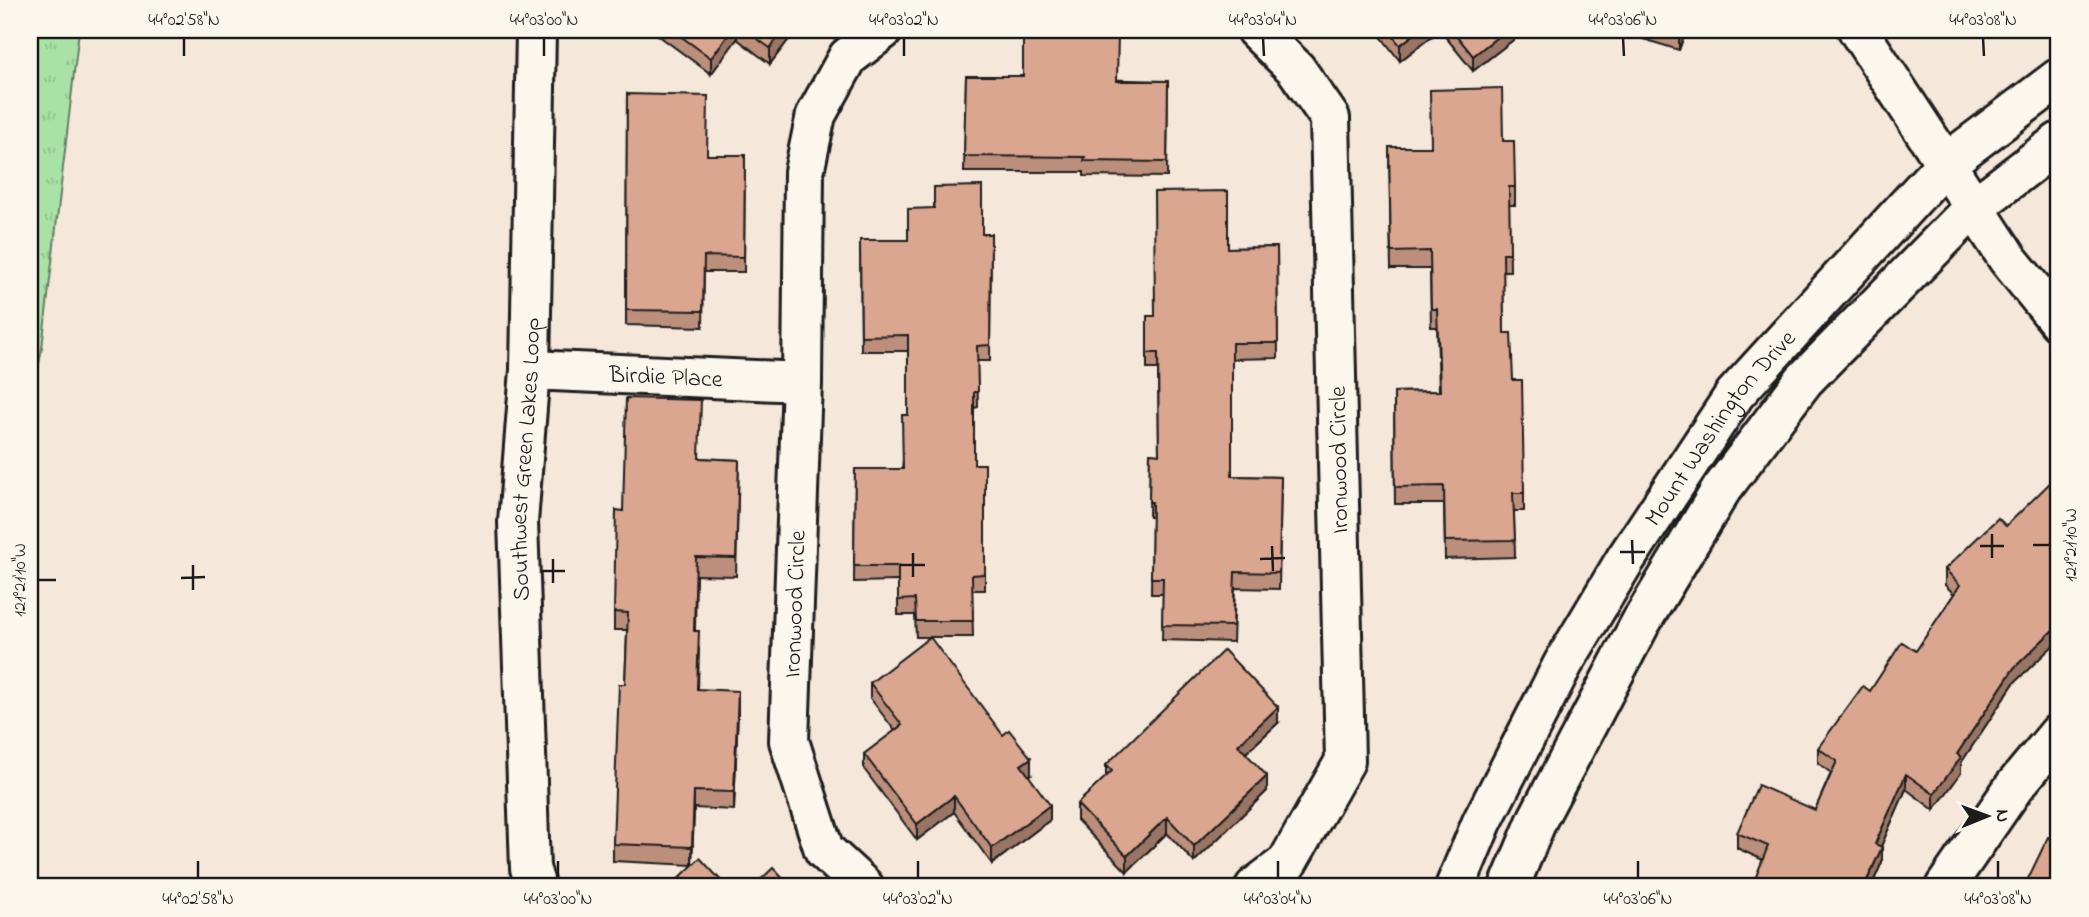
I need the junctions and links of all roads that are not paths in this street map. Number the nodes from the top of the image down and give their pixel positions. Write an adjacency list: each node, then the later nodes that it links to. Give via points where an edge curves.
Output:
1 (536, 30): 10 (street, Southwest Green Lakes Loop)
2 (883, 30): 11 (street, Ironwood Circle, via 848,57 816,116 804,172)
3 (1256, 30): 15 (street, Ironwood Circle, via 1296,69 1330,118 1345,761 1287,863)
4 (1858, 30): 7 (street)
5 (2059, 78): 7 (street, Mount Washington Drive)
6 (2059, 142): 8 (street, Mount Washington Drive)
7 (1945, 164): 8 (street); 16 (street, Mount Washington Drive, via 1735,394 1625,560 1563,664 1482,821)
8 (1973, 208): 9 (street); 17 (street, Mount Washington Drive, via 1804,380 1721,490 1640,624 1538,818)
9 (2059, 322)
10 (530, 370): 11 (street, Birdie Place); 13 (street, Southwest Green Lakes Loop, via 518,523 530,868)
11 (802, 382): 14 (street, Ironwood Circle, via 789,741 824,850)
12 (2059, 733): 18 (street, via 2014,787)
13 (536, 887)
14 (864, 887)
15 (1255, 887)
16 (1455, 887)
17 (1509, 887)
18 (1945, 887)

